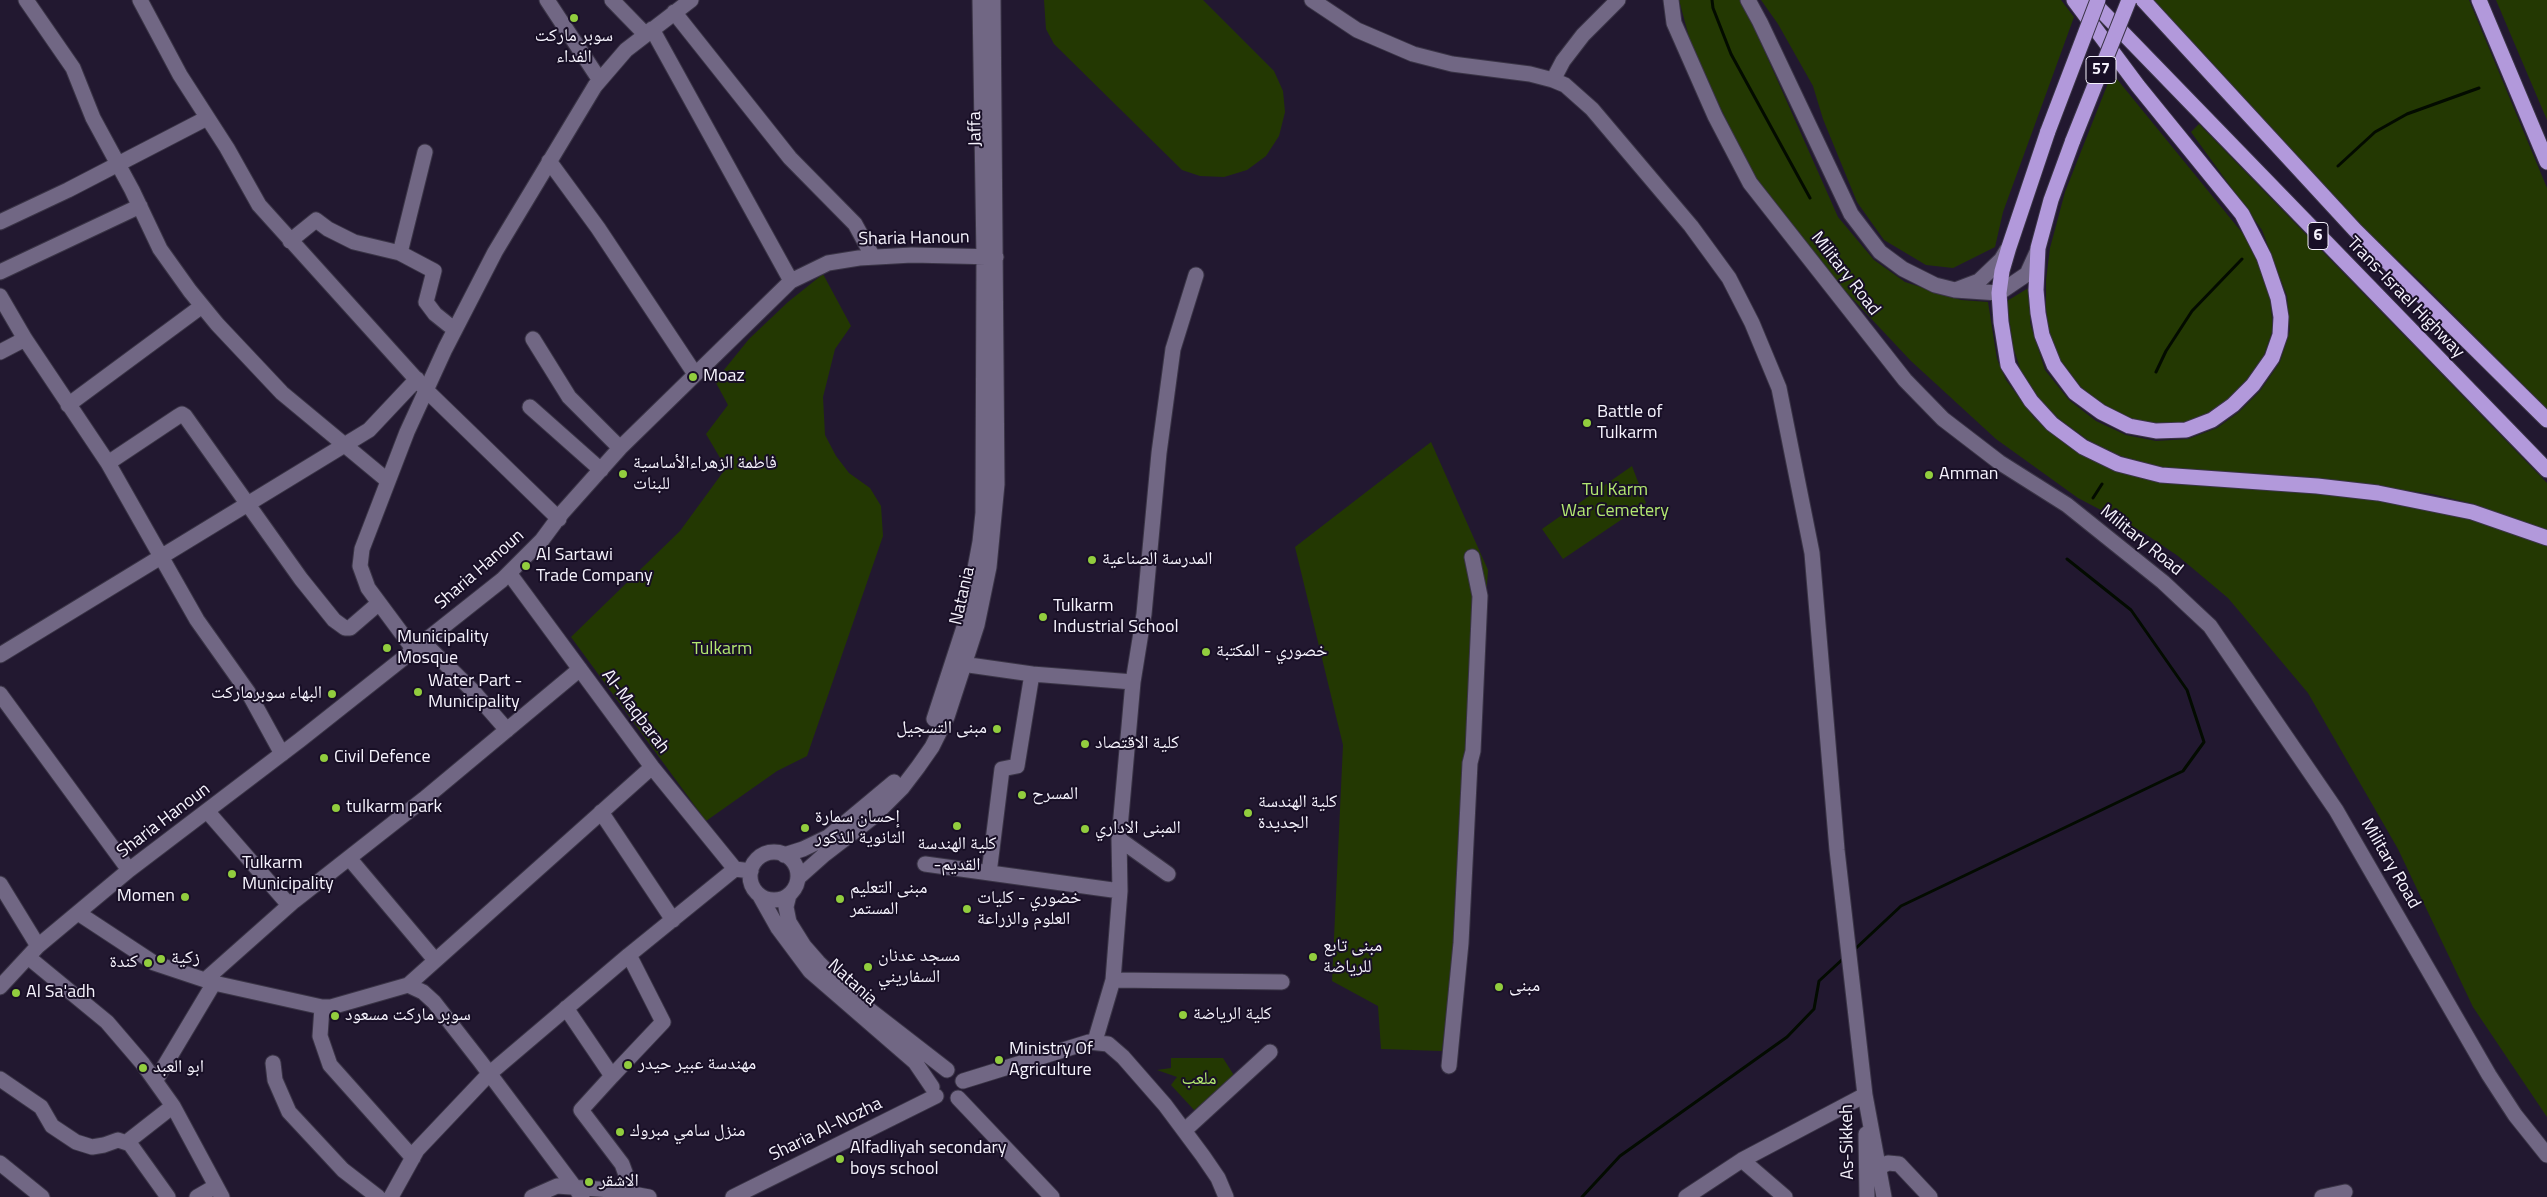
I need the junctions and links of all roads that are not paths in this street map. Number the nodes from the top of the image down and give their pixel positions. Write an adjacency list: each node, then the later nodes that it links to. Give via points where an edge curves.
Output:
1 (26, 0): 26 (street, via 73,68 93,118)
2 (140, 0): 22 (street, via 180,76)
3 (547, 0): 20 (street)
4 (612, 0): 19 (street)
5 (691, 0): 18 (street)
6 (980, 0): 34 (street, Jaffa)
7 (993, 0): 34 (street, Jaffa)
8 (1312, 0): 21 (street, via 1357,30 1413,54 1452,64)
9 (1618, 0): 21 (street, via 1571,50)
10 (1671, 0): 119 (street, Military Road, via 1678,32 1715,116 1750,183 1905,380 1943,419 1999,462 2067,505 2163,582 2210,626 2336,810 2490,1075 2515,1115)
11 (1748, 0): 38 (street, via 1851,214 1864,234 1880,252 1903,269 1935,285)
12 (2074, 0): 31 (highway, via 2138,86 2242,214 2278,298 2280,335 2272,358 2233,405 2212,420 2186,430 2156,432 2100,412 2075,393 2054,365 2045,343 2036,290)
13 (2091, 0): 55 (highway, Trans-Israel Highway / 6)
14 (2098, 0): 30 (highway, 57, bridge, via 2048,131)
15 (2129, 0): 31 (highway, 57, bridge, via 2073,140)
16 (2143, 0): 50 (highway, Trans-Israel Highway / 6, via 2354,230)
17 (2479, 0): 25 (highway)
18 (674, 12): 19 (street); 33 (street, via 790,158 855,224)
19 (648, 31): 20 (street); 37 (street)
20 (600, 79): 24 (street)
21 (1553, 80): 114 (street, via 1579,96 1712,252 1752,323 1779,388 1812,553 1837,850)
22 (207, 118): 26 (street); 29 (street, via 259,205)
23 (425, 152): 32 (street)
24 (549, 161): 42 (street, via 495,252); 46 (street)
25 (2547, 162)
26 (118, 164): 27 (street); 28 (street)
27 (140, 206): 35 (street); 41 (street, via 160,249)
28 (0, 222)
29 (290, 241): 32 (street, via 316,220 354,242); 47 (street)
30 (2009, 247): 38 (street, via 2001,260 1979,281); 39 (highway)
31 (2038, 248): 39 (street, via 2027,274)
32 (400, 253): 42 (street, via 434,271 426,302)
33 (873, 257): 34 (street, Sharia Hanoun); 37 (street, Sharia Hanoun, via 828,263)
34 (990, 257): 66 (street, Natania, via 983,513)
35 (0, 272)
36 (1196, 275): 69 (street, via 1173,349 1144,614)
37 (790, 281): 46 (street, Sharia Hanoun)
38 (1955, 290): 39 (street)
39 (1999, 293): 59 (highway, via 2000,322 2008,365 2030,401 2052,424 2083,447 2118,464 2161,475 2317,486 2430,502 2472,512)
40 (0, 296): 43 (street)
41 (202, 306): 48 (street); 51 (street, via 282,392)
42 (455, 330): 47 (street)
43 (25, 339): 45 (street); 48 (street)
44 (533, 339): 52 (street, via 568,397)
45 (0, 352)
46 (696, 374): 52 (street, Sharia Hanoun)
47 (422, 385): 51 (street, via 375,425); 56 (street); 58 (street)
48 (68, 405): 53 (street)
49 (530, 407): 54 (street)
50 (2547, 420)
51 (345, 445): 56 (street); 57 (street)
52 (620, 448): 54 (street, Sharia Hanoun)
53 (108, 463): 57 (street, via 182,414); 60 (street)
54 (601, 470): 58 (street, Sharia Hanoun)
55 (2547, 470)
56 (388, 481): 63 (street, via 360,558 364,581)
57 (247, 504): 60 (street); 63 (street, via 301,579 341,626 353,626)
58 (558, 519): 62 (street, Sharia Hanoun)
59 (2547, 538)
60 (162, 556): 65 (street); 72 (street, via 197,620 248,692)
61 (1472, 557): 106 (street, via 1480,596 1474,741 1464,851 1461,943)
62 (508, 574): 64 (street, Sharia Hanoun); 67 (street, Al-Maqbarah)
63 (379, 603): 64 (street)
64 (419, 647): 71 (street, via 472,690); 72 (street, Sharia Hanoun)
65 (0, 655)
66 (959, 664): 68 (street); 77 (street, Natania, via 929,733 898,778 828,837); 85 (street, Natania, via 947,717 932,747 908,781 873,816)
67 (580, 669): 71 (street); 73 (street, Al-Maqbarah)
68 (1032, 674): 69 (street); 83 (street, via 1017,766 1002,769)
69 (1133, 682): 76 (street)
70 (0, 694): 81 (street)
71 (507, 730): 78 (street)
72 (282, 754): 74 (street, Sharia Hanoun)
73 (652, 767): 75 (street); 80 (street, Al-Maqbarah)
74 (207, 811): 81 (street, Sharia Hanoun); 90 (street)
75 (601, 812): 92 (street); 95 (street)
76 (1119, 839): 84 (street); 87 (street)
77 (784, 855): 82 (street, via 771,852 763,855 756,860); 85 (street, via 793,861)
78 (350, 858): 90 (street); 95 (street)
79 (926, 864): 83 (street)
80 (736, 869): 82 (street); 92 (street)
81 (129, 870): 91 (street, Sharia Hanoun)
82 (751, 871): 88 (street, via 751,883)
83 (989, 873): 87 (street)
84 (1168, 874)
85 (798, 878): 89 (street)
86 (0, 884): 93 (street)
87 (1120, 891): 96 (street)
88 (760, 896): 89 (street, via 775,900); 113 (street, Natania, via 778,928 810,971 915,1062)
89 (789, 896): 107 (street, Natania, via 786,907 789,922 818,962 858,1001)
90 (289, 905): 97 (street)
91 (78, 913): 93 (street, Sharia Hanoun); 97 (street, via 154,963)
92 (673, 920): 94 (street)
93 (33, 952): 100 (street, Sharia Hanoun); 111 (street, via 107,1022)
94 (629, 955): 102 (street); 109 (street, via 663,1022)
95 (435, 960): 99 (street)
96 (1113, 980): 98 (street); 103 (street)
97 (209, 981): 101 (street); 111 (street)
98 (1282, 982)
99 (408, 985): 101 (street); 108 (street, via 429,997)
100 (0, 987)
101 (322, 1007): 120 (street, via 320,1036 330,1064)
102 (566, 1008): 108 (street); 109 (street)
103 (1095, 1041): 112 (street); 117 (street, via 1116,1050)
104 (1270, 1052): 117 (street)
105 (273, 1063): 131 (street, via 275,1080 289,1112 343,1170)
106 (1449, 1066)
107 (947, 1070): 112 (street, via 957,1073); 113 (street, via 938,1073)
108 (489, 1074): 120 (street); 125 (street)
109 (612, 1076): 127 (street, via 581,1110 622,1164)
110 (0, 1079): 118 (street, via 41,1107 52,1126 76,1142 92,1147 118,1140)
111 (156, 1080): 116 (street)
112 (963, 1081): 115 (street, via 963,1090)
113 (934, 1092): 115 (street, via 949,1102); 135 (street, Sharia Al-Nozha)
114 (1865, 1095): 121 (street); 123 (street, As-Sikkeh); 140 (street, As-Sikkeh)
115 (958, 1098): 136 (street)
116 (173, 1106): 118 (street); 124 (street)
117 (1185, 1130): 137 (street, via 1218,1178)
118 (127, 1142): 129 (street)
119 (2547, 1155)
120 (413, 1158): 132 (street)
121 (1742, 1160): 138 (street); 139 (street)
122 (0, 1163): 128 (street)
123 (1880, 1167): 141 (street, As-Sikkeh); 142 (street, via 1888,1163 1899,1164)
124 (219, 1192): 130 (street)
125 (578, 1192): 127 (street); 133 (street, via 556,1186)
126 (2345, 1192): 143 (street)
127 (633, 1194): 134 (street)
128 (42, 1197)
129 (168, 1197)
130 (197, 1197)
131 (378, 1197)
132 (390, 1197)
133 (532, 1197)
134 (649, 1197)
135 (735, 1197)
136 (1052, 1197)
137 (1226, 1197)
138 (1686, 1197)
139 (1785, 1197)
140 (1867, 1197)
141 (1884, 1197)
142 (1930, 1197)
143 (2322, 1197)

